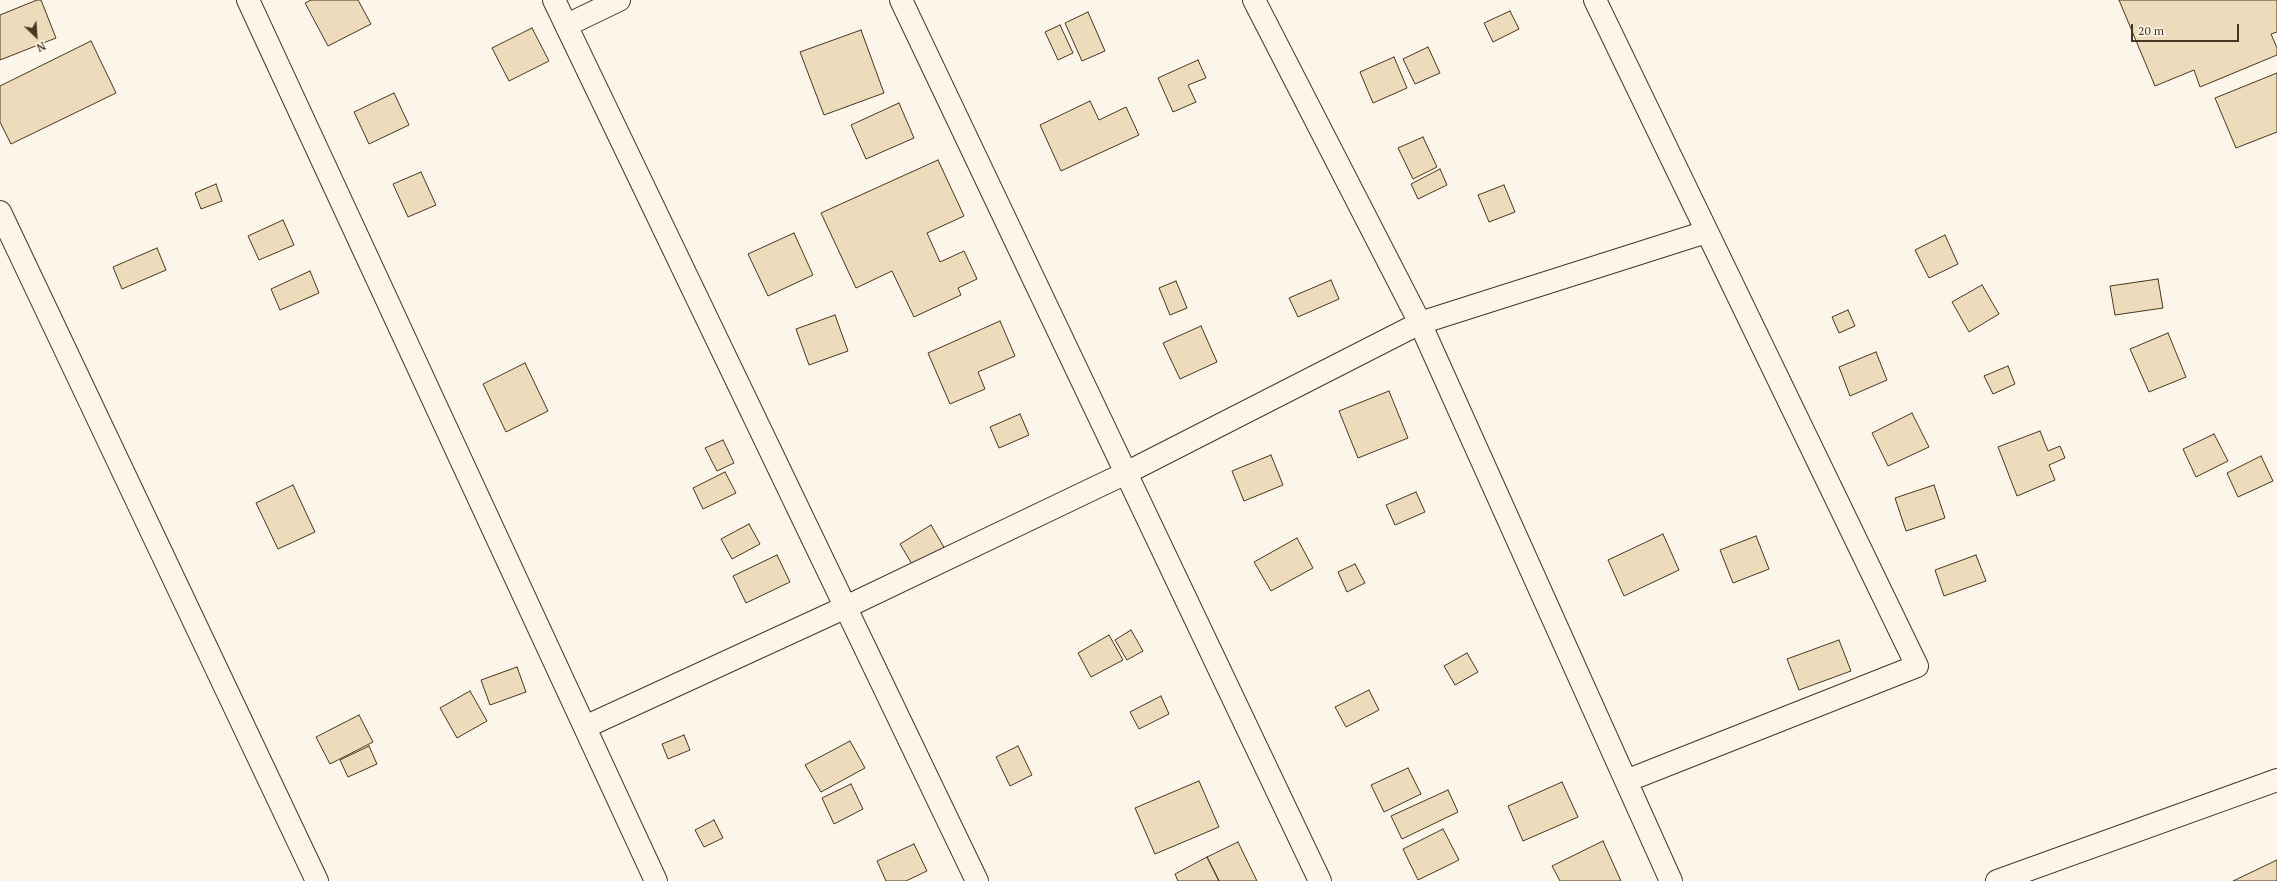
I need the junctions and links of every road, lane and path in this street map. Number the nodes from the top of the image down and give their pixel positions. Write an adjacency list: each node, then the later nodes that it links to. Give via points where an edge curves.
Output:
1 (248, 0): 13 (street)
2 (554, 0): 7 (street)
3 (619, 0): 7 (street)
4 (901, 0): 11 (street)
5 (1254, 0): 10 (street)
6 (1595, 0): 9 (street)
7 (567, 25): 12 (street)
8 (0, 212): 16 (street)
9 (1706, 232): 10 (street); 15 (street, via 1917,666)
10 (1420, 323): 11 (street); 15 (street)
11 (1126, 473): 12 (street); 19 (street)
12 (846, 607): 13 (street); 18 (street)
13 (585, 727): 17 (street)
14 (2277, 780): 21 (street)
15 (1626, 781): 20 (street)
16 (317, 881)
17 (656, 881)
18 (977, 881)
19 (1320, 881)
20 (1671, 881)
21 (1998, 881)

